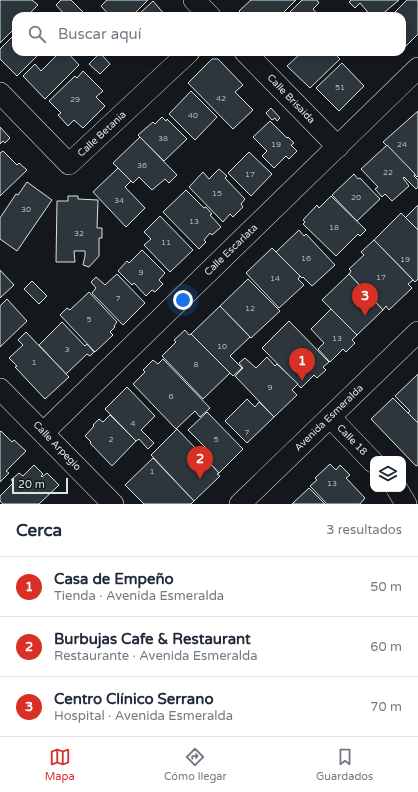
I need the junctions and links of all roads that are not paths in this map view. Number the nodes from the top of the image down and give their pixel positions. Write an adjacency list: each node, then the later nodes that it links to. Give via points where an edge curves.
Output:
1 (194, 0): 2 (street)
2 (206, 12)
3 (185, 56): 6 (street, Calle Betania, via 70,164)
4 (249, 56): 7 (street, Calle Brisaida)
5 (418, 68): 7 (street, Calle Escarlata)
6 (0, 93)
7 (338, 147): 11 (street, Calle Escarlata)
8 (418, 332): 10 (street, Avenida Esmeralda)
9 (0, 389): 11 (street, Calle Arpegio)
10 (330, 417): 12 (street, Calle 18); 15 (street, Avenida Esmeralda)
11 (44, 432): 14 (street, Calle Arpegio)
12 (370, 459)
13 (399, 492): 16 (street)
14 (113, 504)
15 (240, 504)
16 (406, 504)

